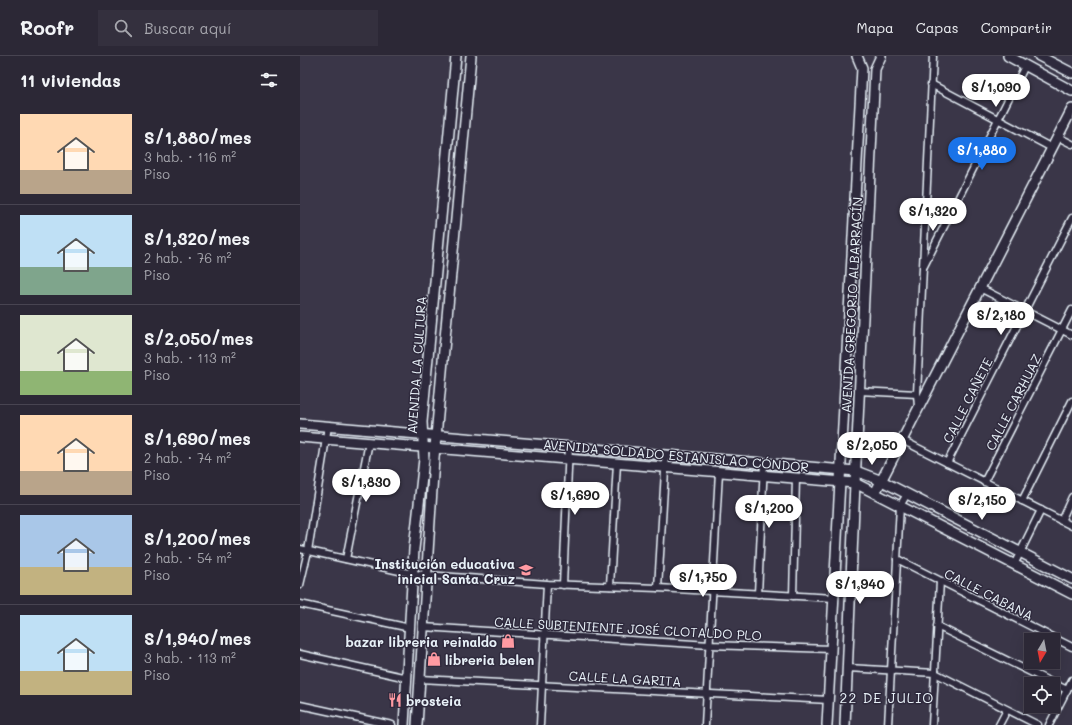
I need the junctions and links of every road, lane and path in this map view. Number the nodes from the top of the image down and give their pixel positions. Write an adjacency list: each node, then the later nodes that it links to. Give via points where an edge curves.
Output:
1 (456, 56): 17 (street, AVENIDA LA CULTURA)
2 (471, 56): 18 (street, AVENIDA LA CULTURA)
3 (857, 56): 47 (street, AVENIDA GREGORIO ALBARRACÍN, via 862,68)
4 (881, 56): 26 (street, AVENIDA GREGORIO ALBARRACÍN, via 875,69)
5 (933, 56): 10 (street)
6 (1008, 56): 8 (street)
7 (1039, 56): 9 (street)
8 (1025, 66): 11 (street); 13 (street)
9 (1072, 74)
10 (931, 84): 13 (street); 20 (street)
11 (1072, 91)
12 (1072, 109): 14 (street)
13 (998, 120): 16 (street); 20 (street)
14 (1058, 137): 15 (street); 16 (street)
15 (1072, 144)
16 (1052, 148): 21 (street)
17 (443, 192): 18 (street); 32 (street, AVENIDA LA CULTURA)
18 (458, 193): 33 (street, AVENIDA LA CULTURA)
19 (1072, 218): 23 (street, CALLE CAÑETE)
20 (923, 269): 27 (street)
21 (980, 288): 23 (street); 29 (street)
22 (1072, 310): 24 (street, CALLE CARHUAZ)
23 (1025, 311): 24 (street); 45 (street, CALLE CAÑETE)
24 (1062, 330): 25 (street); 54 (street, CALLE CARHUAZ)
25 (1072, 335)
26 (859, 391): 27 (street); 48 (street, AVENIDA GREGORIO ALBARRACÍN)
27 (917, 394): 29 (street)
28 (1072, 401): 59 (street)
29 (918, 408): 36 (street)
30 (300, 424): 31 (street, AVENIDA SOLDADO ESTANISLAO CÓNDOR)
31 (328, 426): 32 (street, AVENIDA SOLDADO ESTANISLAO CÓNDOR); 35 (street)
32 (423, 434): 33 (street, AVENIDA SOLDADO ESTANISLAO CÓNDOR); 39 (street, AVENIDA LA CULTURA)
33 (436, 435): 38 (street, AVENIDA SOLDADO ESTANISLAO CÓNDOR); 40 (street, AVENIDA LA CULTURA)
34 (300, 437): 35 (street, AVENIDA SOLDADO ESTANISLAO CÓNDOR)
35 (326, 439): 37 (street, AVENIDA SOLDADO ESTANISLAO CÓNDOR); 65 (street)
36 (902, 440): 45 (street); 52 (street)
37 (369, 442): 39 (street, AVENIDA SOLDADO ESTANISLAO CÓNDOR); 68 (street)
38 (569, 446): 41 (street, AVENIDA SOLDADO ESTANISLAO CÓNDOR); 42 (street)
39 (423, 447): 40 (street, AVENIDA SOLDADO ESTANISLAO CÓNDOR); 70 (street, AVENIDA LA CULTURA)
40 (435, 448): 42 (street, AVENIDA SOLDADO ESTANISLAO CÓNDOR); 71 (street, AVENIDA LA CULTURA)
41 (666, 454): 44 (street, AVENIDA SOLDADO ESTANISLAO CÓNDOR); 46 (street)
42 (568, 459): 43 (street, AVENIDA SOLDADO ESTANISLAO CÓNDOR); 76 (street)
43 (617, 463): 46 (street, AVENIDA SOLDADO ESTANISLAO CÓNDOR); 77 (street)
44 (764, 463): 47 (street, AVENIDA SOLDADO ESTANISLAO CÓNDOR); 50 (street)
45 (947, 463): 54 (street)
46 (665, 467): 49 (street, AVENIDA SOLDADO ESTANISLAO CÓNDOR); 78 (street)
47 (841, 469): 48 (street, AVENIDA SOLDADO ESTANISLAO CÓNDOR); 53 (street, AVENIDA GREGORIO ALBARRACÍN)
48 (856, 471): 52 (street, AVENIDA SOLDADO ESTANISLAO CÓNDOR); 55 (street, AVENIDA GREGORIO ALBARRACÍN)
49 (719, 472): 50 (street, AVENIDA SOLDADO ESTANISLAO CÓNDOR); 79 (street)
50 (763, 475): 51 (street, AVENIDA SOLDADO ESTANISLAO CÓNDOR); 80 (street)
51 (796, 478): 53 (street, AVENIDA SOLDADO ESTANISLAO CÓNDOR); 82 (street)
52 (882, 481): 56 (street); 57 (street, AVENIDA SOLDADO ESTANISLAO CÓNDOR)
53 (841, 482): 55 (street, AVENIDA SOLDADO ESTANISLAO CÓNDOR); 83 (street, AVENIDA GREGORIO ALBARRACÍN)
54 (984, 482): 59 (street)
55 (854, 483): 56 (street, AVENIDA SOLDADO ESTANISLAO CÓNDOR); 93 (street, AVENIDA GREGORIO ALBARRACÍN)
56 (875, 493): 60 (street, AVENIDA SOLDADO ESTANISLAO CÓNDOR)
57 (907, 494): 60 (street); 66 (street, AVENIDA SOLDADO ESTANISLAO CÓNDOR)
58 (1072, 498): 62 (street)
59 (1022, 501): 61 (street)
60 (900, 506): 67 (street); 69 (street, AVENIDA SOLDADO ESTANISLAO CÓNDOR)
61 (1041, 510): 62 (street); 66 (street)
62 (1061, 520): 63 (street)
63 (1072, 526)
64 (300, 549): 65 (street)
65 (308, 551): 68 (street); 75 (street)
66 (1021, 553): 69 (street); 72 (street, AVENIDA SOLDADO ESTANISLAO CÓNDOR)
67 (897, 559): 73 (street, CALLE CABANA); 94 (street)
68 (346, 560): 70 (street)
69 (1014, 565): 81 (street, AVENIDA SOLDADO ESTANISLAO CÓNDOR)
70 (413, 574): 71 (street); 87 (street, AVENIDA LA CULTURA)
71 (426, 575): 74 (street); 86 (street, AVENIDA LA CULTURA)
72 (1072, 580)
73 (940, 581): 85 (street); 90 (street, CALLE CABANA)
74 (547, 584): 76 (street); 88 (street)
75 (300, 585)
76 (563, 585): 77 (street)
77 (610, 586): 78 (street)
78 (658, 588): 79 (street)
79 (712, 591): 80 (street); 89 (street)
80 (758, 594): 82 (street)
81 (1072, 594)
82 (793, 596): 83 (street)
83 (834, 598): 91 (street, AVENIDA GREGORIO ALBARRACÍN)
84 (300, 604): 87 (street)
85 (938, 626): 95 (street); 100 (street)
86 (423, 627): 88 (street, CALLE SUBTENIENTE JOSÉ CLOTALDO PLO); 97 (street, AVENIDA LA CULTURA)
87 (410, 628): 96 (street, AVENIDA LA CULTURA)
88 (545, 635): 89 (street, CALLE SUBTENIENTE JOSÉ CLOTALDO PLO); 99 (street)
89 (710, 645): 91 (street, CALLE SUBTENIENTE JOSÉ CLOTALDO PLO); 101 (street)
90 (1072, 647)
91 (832, 649): 102 (street, AVENIDA GREGORIO ALBARRACÍN)
92 (300, 654): 96 (street)
93 (848, 668): 94 (street); 111 (street, AVENIDA GREGORIO ALBARRACÍN)
94 (891, 670): 95 (street); 112 (street)
95 (935, 673): 104 (street); 113 (street)
96 (407, 678): 106 (street, AVENIDA LA CULTURA)
97 (420, 679): 99 (street, CALLE LA GARITA); 107 (street, AVENIDA LA CULTURA)
98 (1072, 680): 100 (street)
99 (542, 685): 101 (street, CALLE LA GARITA); 108 (street)
100 (1067, 690): 116 (street)
101 (707, 693): 102 (street, CALLE LA GARITA); 109 (street)
102 (829, 700): 110 (street, AVENIDA GREGORIO ALBARRACÍN)
103 (300, 705): 105 (street)
104 (1007, 710): 114 (street); 115 (street)
105 (392, 725)
106 (404, 725)
107 (417, 725)
108 (540, 725)
109 (705, 725)
110 (828, 725)
111 (845, 725)
112 (888, 725)
113 (932, 725)
114 (999, 725)
115 (1038, 725)
116 (1049, 725)

